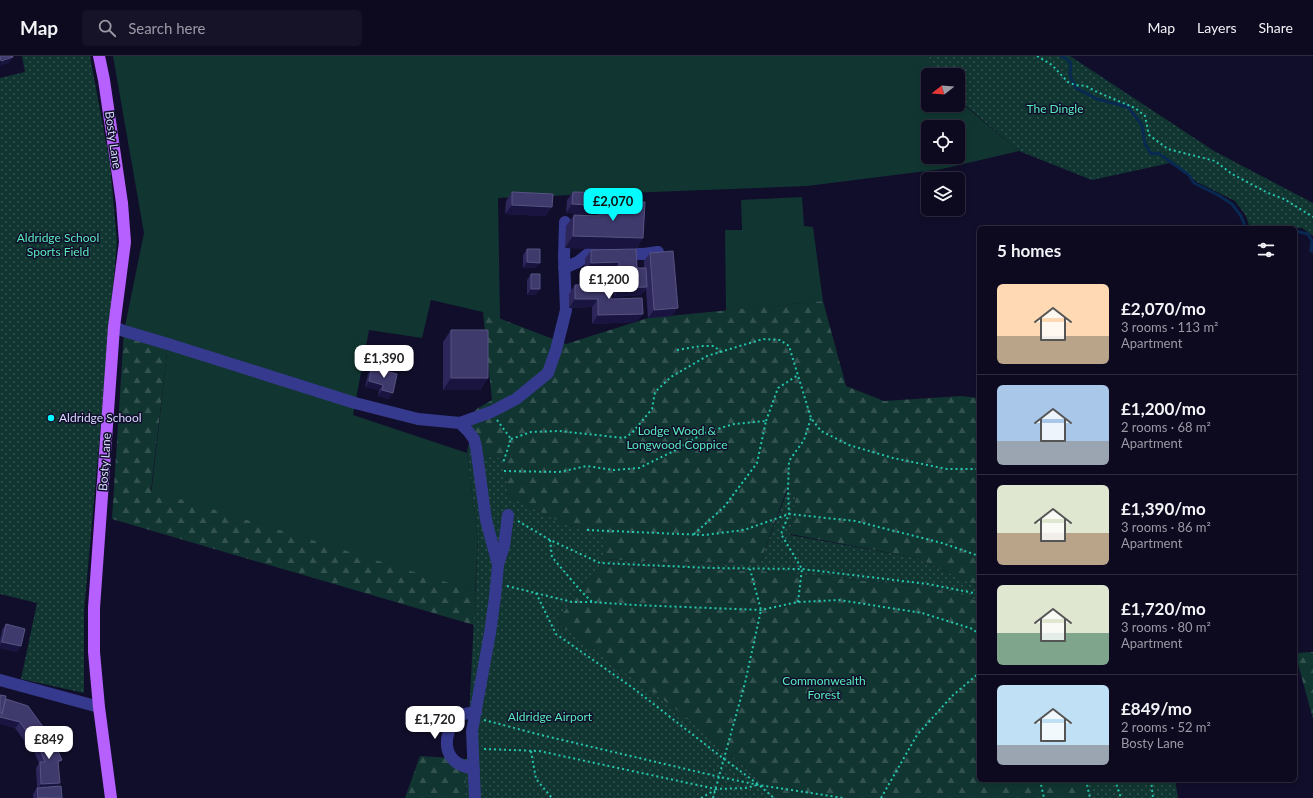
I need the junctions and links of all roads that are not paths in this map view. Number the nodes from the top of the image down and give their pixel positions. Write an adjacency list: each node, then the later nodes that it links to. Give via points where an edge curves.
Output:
1 (99, 56): 5 (main road, Bosty Lane, via 126,242)
2 (565, 222): 4 (street)
3 (658, 252): 4 (street, via 588,254)
4 (564, 268): 6 (street, via 566,310 548,373 516,399 491,412)
5 (114, 327): 6 (street, via 355,403 418,419); 10 (main road, Bosty Lane, via 94,608 94,652)
6 (460, 423): 8 (street, via 474,439 486,520)
7 (508, 515): 8 (street, via 504,546)
8 (498, 566): 11 (street, via 490,632)
9 (0, 680): 10 (street)
10 (100, 707): 13 (main road, Bosty Lane)
11 (475, 715): 12 (street, via 472,731); 12 (street, via 461,715 451,727 446,747 451,758 462,766)
12 (474, 770): 14 (street)
13 (111, 798)
14 (475, 798)

